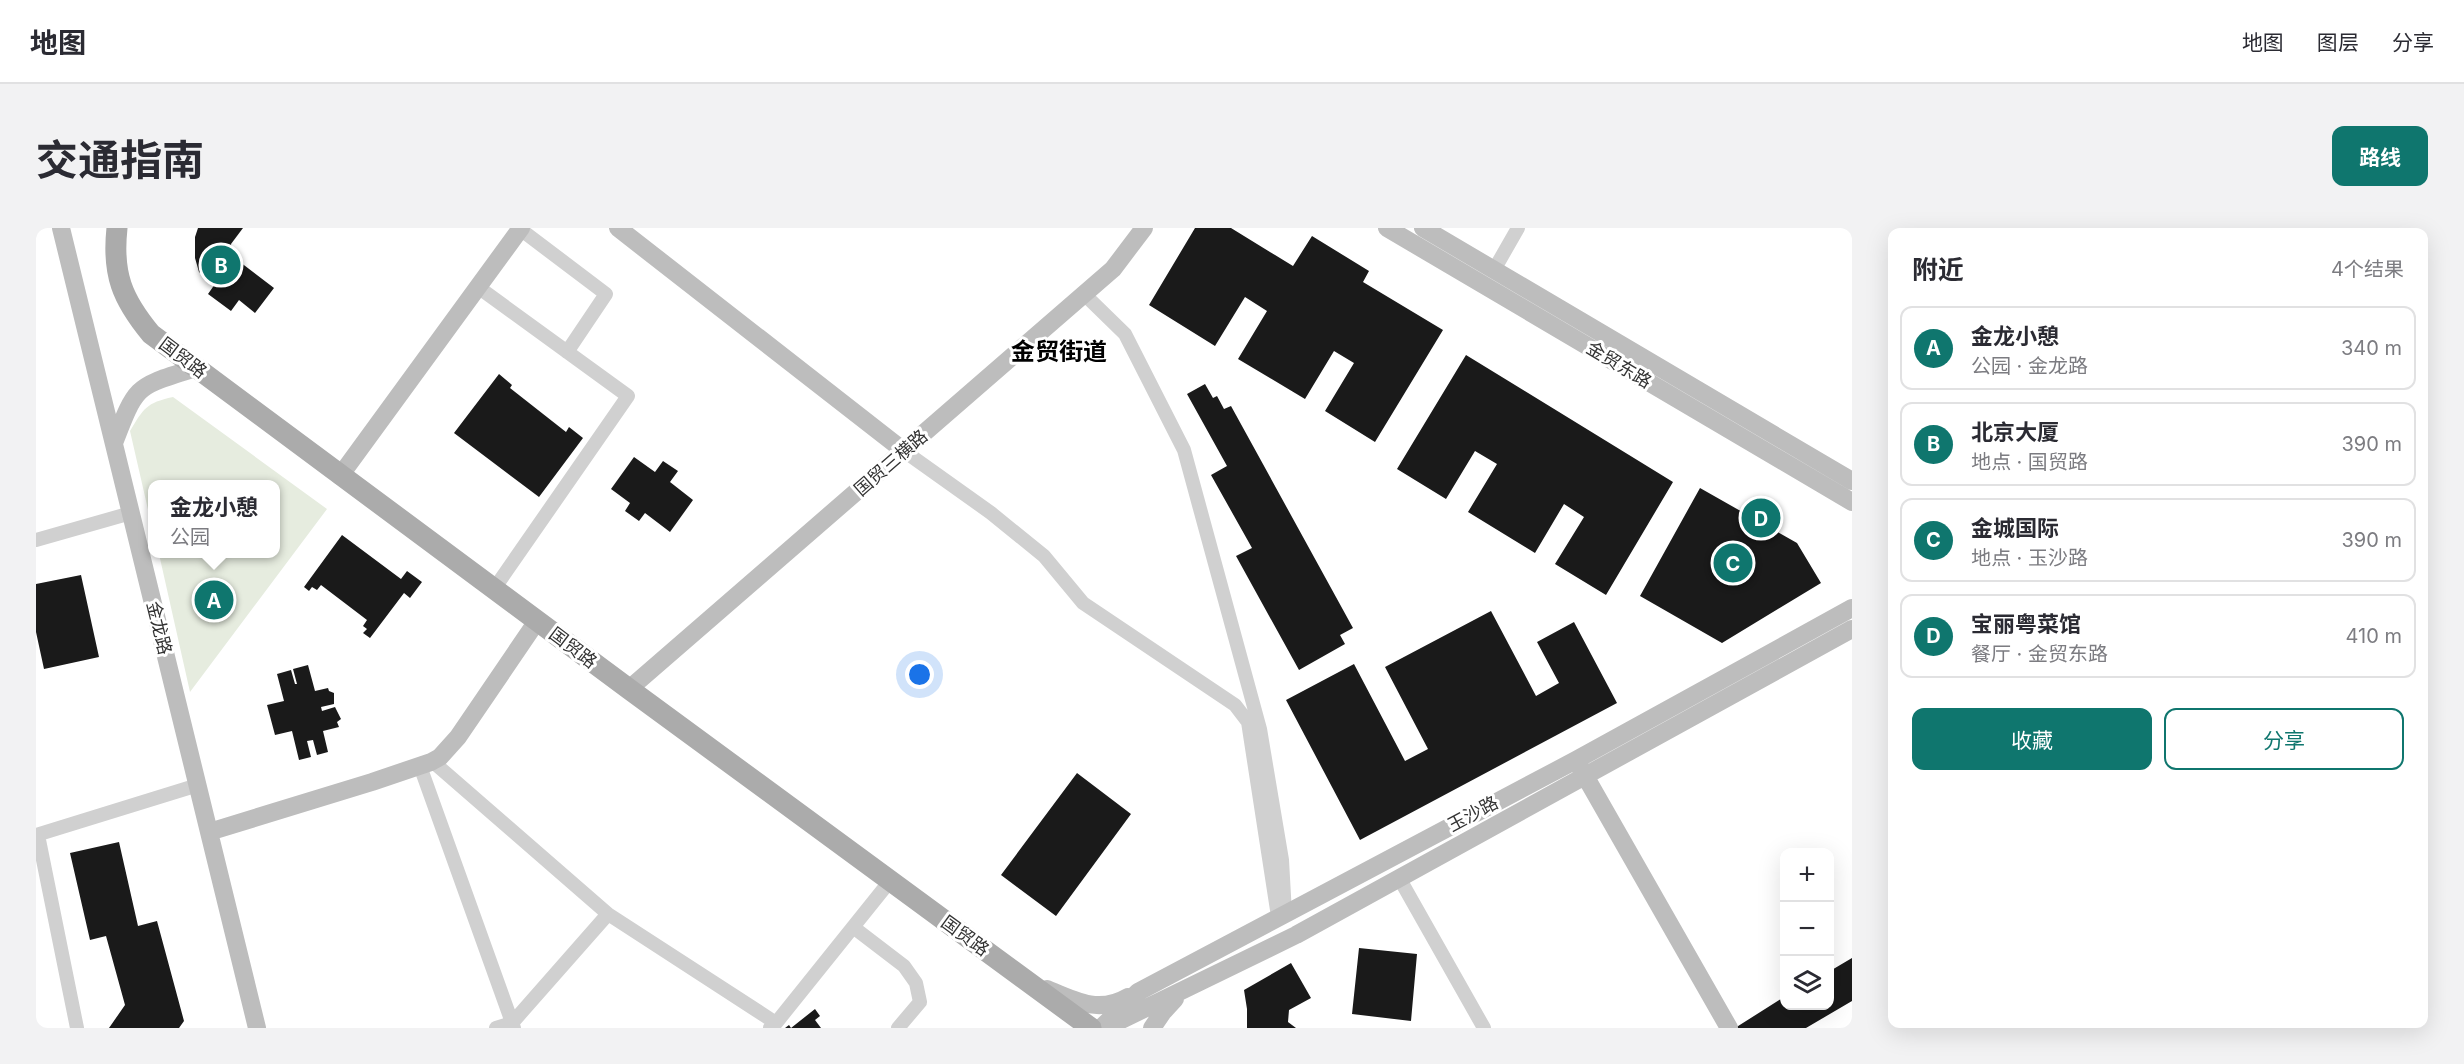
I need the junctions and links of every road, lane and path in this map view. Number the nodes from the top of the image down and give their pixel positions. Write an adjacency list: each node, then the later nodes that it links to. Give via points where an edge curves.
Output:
1 (61, 228): 14 (main road, 金龙路)
2 (117, 228): 13 (main road, 国贸路, via 119,281 132,310 151,334)
3 (520, 228): 10 (main road); 12 (street, via 606,294)
4 (618, 228): 15 (main road)
5 (1144, 228): 11 (main road, 国贸三横路, via 1113,268)
6 (1386, 228): 18 (main road, 金贸东路)
7 (1423, 228): 9 (main road, 金贸东路)
8 (1518, 228): 9 (street)
9 (1494, 270): 17 (main road, 金贸东路)
10 (478, 287): 12 (street); 16 (main road)
11 (1084, 294): 15 (main road, 国贸三横路); 34 (street, via 1125,334 1184,450 1260,729 1282,860)
12 (567, 352): 21 (street, via 628,396)
13 (196, 368): 14 (main road, via 136,392); 16 (main road, 国贸路)
14 (114, 442): 19 (main road, 金龙路)
15 (904, 451): 25 (main road, 国贸三横路); 34 (street, via 1044,556 1083,603 1235,705 1248,722)
16 (340, 476): 21 (main road, 国贸路)
17 (1852, 481)
18 (1852, 502)
19 (131, 513): 20 (street); 28 (main road, 金龙路)
20 (36, 540)
21 (494, 589): 23 (main road, 国贸路)
22 (1852, 608): 27 (main road, 玉沙路)
23 (537, 621): 25 (main road, 国贸路); 26 (main road, via 458,737 440,757)
24 (1852, 628): 27 (main road, 玉沙路)
25 (629, 689): 31 (main road, 国贸路)
26 (426, 764): 29 (main road); 33 (street); 39 (street)
27 (1581, 768): 34 (main road, 玉沙路); 37 (main road, 玉沙路, via 1296,935); 50 (main road)
28 (198, 785): 29 (main road, 金龙路); 30 (street)
29 (209, 832): 42 (main road, 金龙路)
30 (37, 835): 41 (street)
31 (890, 881): 35 (street); 36 (main road, 国贸路)
32 (1402, 883): 49 (street)
33 (608, 914): 39 (street); 40 (street)
34 (1281, 916): 38 (main road, 玉沙路)
35 (854, 927): 40 (street); 44 (street, via 904,966 916,983 921,1002)
36 (1028, 982): 38 (main road, via 1068,998 1103,1006); 45 (main road, 国贸路)
37 (1184, 990): 47 (main road, 玉沙路); 48 (main road)
38 (1138, 992): 46 (main road, 玉沙路)
39 (513, 1025): 43 (street)
40 (773, 1026)
41 (77, 1028)
42 (257, 1028)
43 (496, 1028)
44 (898, 1028)
45 (1091, 1028)
46 (1101, 1028)
47 (1105, 1028)
48 (1152, 1028)
49 (1484, 1028)
50 (1729, 1028)

